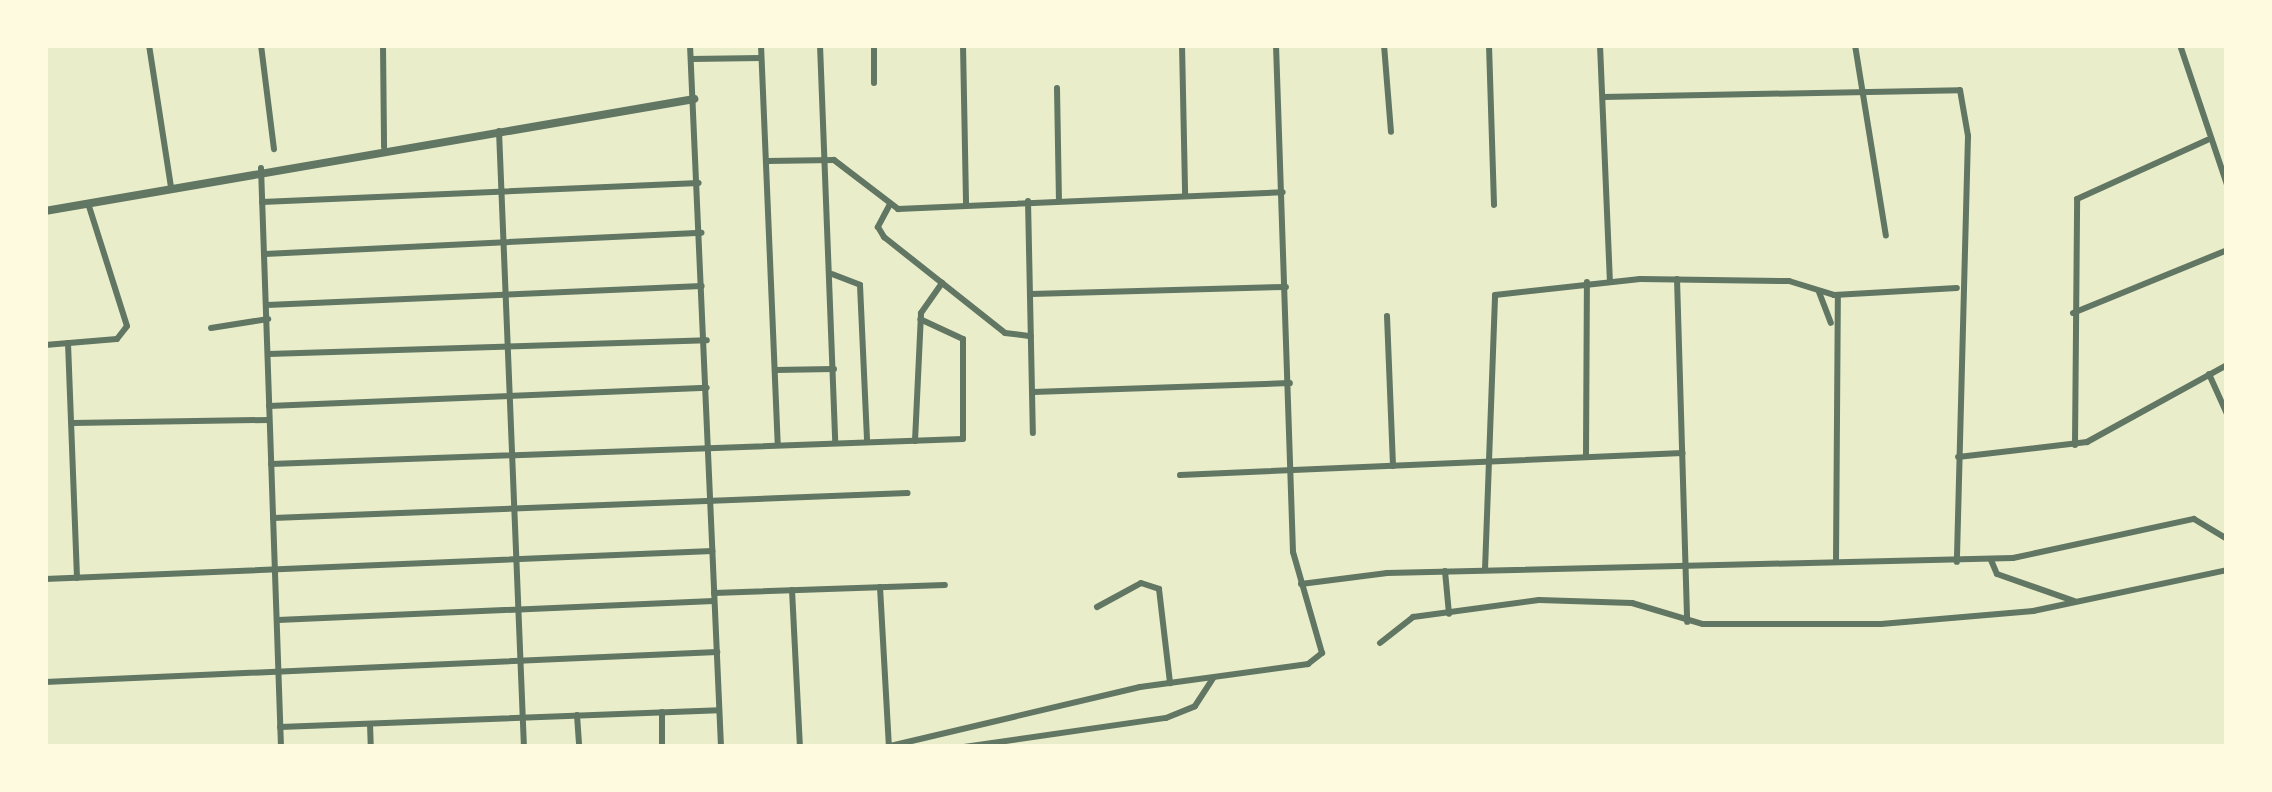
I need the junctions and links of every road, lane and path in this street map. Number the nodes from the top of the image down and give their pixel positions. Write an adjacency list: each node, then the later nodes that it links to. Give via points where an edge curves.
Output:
1 (148, 45): 33 (street)
2 (261, 45): 27 (street)
3 (384, 45): 26 (street)
4 (690, 45): 17 (street)
5 (760, 45): 16 (street)
6 (822, 45): 7 (street); 28 (street)
7 (874, 45): 18 (street)
8 (963, 45): 41 (street)
9 (1182, 45): 36 (street)
10 (1276, 45): 34 (street)
11 (1384, 45): 24 (street)
12 (1489, 45): 42 (street)
13 (1600, 45): 21 (street)
14 (1855, 45): 19 (street)
15 (2180, 45): 25 (street)
16 (761, 58): 17 (street); 29 (street)
17 (692, 60): 22 (street)
18 (874, 83)
19 (1856, 85): 21 (street); 46 (street); 57 (street, via 1950,85 1962,95)
20 (1057, 88): 37 (street)
21 (1603, 97): 52 (street)
22 (694, 100): 23 (street); 31 (street)
23 (499, 130): 26 (street); 35 (street)
24 (1391, 132)
25 (2207, 140): 32 (street); 63 (street, via 2077,199)
26 (384, 147): 30 (street)
27 (274, 149)
28 (825, 160): 29 (street); 43 (street); 50 (street)
29 (767, 161): 77 (street)
30 (261, 168): 33 (street); 39 (street)
31 (699, 183): 35 (street); 45 (street)
32 (2227, 185)
33 (171, 187): 40 (street)
34 (1283, 192): 36 (street); 56 (street)
35 (502, 193): 39 (street); 47 (street)
36 (1185, 194): 37 (street)
37 (1059, 199): 38 (street)
38 (1028, 201): 41 (street); 59 (street)
39 (262, 202): 49 (street)
40 (88, 203): 44 (street); 71 (street, via 127,326 117,339)
41 (966, 204): 43 (street)
42 (1494, 205)
43 (889, 206): 54 (street, via 880,233)
44 (45, 211)
45 (700, 233): 47 (street); 55 (street)
46 (1886, 236)
47 (503, 241): 49 (street); 61 (street)
48 (2227, 250): 63 (street)
49 (265, 254): 62 (street)
50 (832, 274): 76 (street); 90 (street, via 860,284)
51 (1677, 279): 52 (street); 58 (street, via 1781,280); 95 (street)
52 (1610, 280): 53 (street)
53 (1587, 282): 97 (street); 98 (street, via 1505,291 1490,302)
54 (942, 283): 66 (street); 69 (street, via 1005,333)
55 (702, 286): 61 (street); 70 (street)
56 (1286, 287): 59 (street); 79 (street)
57 (1957, 288): 60 (street); 96 (street)
58 (1819, 292): 60 (street); 67 (street)
59 (1030, 294): 69 (street)
60 (1838, 294): 67 (street)
61 (506, 296): 62 (street); 73 (street)
62 (267, 305): 65 (street)
63 (2072, 313): 92 (street)
64 (1387, 316): 100 (street)
65 (268, 319): 68 (street); 74 (street)
66 (920, 319): 88 (street); 88 (street, via 963,339 966,434)
67 (1831, 323): 112 (street)
68 (211, 328)
69 (1032, 336): 81 (street)
70 (707, 340): 73 (street); 80 (street)
71 (68, 343): 72 (street); 86 (street)
72 (45, 344)
73 (508, 346): 74 (street); 82 (street)
74 (268, 354): 83 (street)
75 (2227, 365): 78 (street)
76 (834, 369): 77 (street); 89 (street)
77 (775, 370): 91 (street)
78 (2209, 374): 84 (street); 92 (street)
79 (1290, 383): 81 (street); 101 (street)
80 (707, 388): 82 (street); 93 (street)
81 (1033, 392): 87 (street)
82 (510, 397): 83 (street); 94 (street)
83 (269, 406): 85 (street)
84 (2227, 414)
85 (269, 420): 86 (street); 99 (street)
86 (72, 423): 118 (street)
87 (1034, 433)
88 (915, 440): 90 (street)
89 (834, 442): 90 (street); 91 (street)
90 (867, 442)
91 (778, 444): 93 (street)
92 (2076, 446): 96 (street)
93 (708, 447): 94 (street); 104 (street)
94 (512, 453): 99 (street); 105 (street)
95 (1682, 454): 97 (street); 111 (street)
96 (1958, 457): 113 (street)
97 (1586, 458): 98 (street)
98 (1486, 462): 100 (street); 114 (street)
99 (270, 464): 106 (street)
100 (1393, 466): 101 (street)
101 (1293, 470): 102 (street); 120 (street)
102 (1180, 475)
103 (908, 493): 104 (street)
104 (710, 500): 105 (street); 108 (street)
105 (514, 507): 106 (street); 109 (street)
106 (273, 518): 117 (street)
107 (2227, 539): 110 (street, via 2194,518)
108 (712, 551): 109 (street); 124 (street)
109 (516, 560): 117 (street); 127 (street)
110 (1991, 560): 113 (street); 125 (street, via 1997,574)
111 (1686, 562): 112 (street); 114 (street); 130 (street)
112 (1836, 562): 113 (street)
113 (1957, 562)
114 (1485, 570): 116 (street)
115 (2227, 570): 125 (street)
116 (1444, 571): 120 (street); 128 (street)
117 (275, 572): 118 (street); 129 (street)
118 (77, 578): 119 (street)
119 (45, 579)
120 (1301, 584): 135 (street, via 1324,636 1318,658)
121 (945, 585): 122 (street)
122 (880, 586): 123 (street); 151 (street)
123 (792, 590): 124 (street); 150 (street)
124 (714, 597): 127 (street); 132 (street)
125 (2077, 602): 130 (street, via 1882,624)
126 (1097, 607): 137 (street, via 1141,583 1159,589)
127 (518, 610): 129 (street); 133 (street)
128 (1450, 615): 130 (street, via 1580,598); 131 (street, via 1407,619)
129 (278, 620): 134 (street)
130 (1687, 622)
131 (1380, 643)
132 (717, 652): 133 (street); 138 (street)
133 (520, 663): 134 (street); 141 (street)
134 (279, 677): 136 (street); 143 (street)
135 (1213, 678): 137 (street); 152 (street, via 1195,706 1166,718)
136 (45, 682)
137 (1170, 683): 151 (street)
138 (719, 710): 139 (street); 149 (street)
139 (662, 712): 140 (street); 148 (street)
140 (577, 715): 141 (street); 147 (street)
141 (523, 717): 142 (street); 146 (street)
142 (370, 724): 143 (street); 145 (street)
143 (280, 727): 144 (street)
144 (281, 747)
145 (371, 747)
146 (524, 747)
147 (580, 747)
148 (662, 747)
149 (720, 747)
150 (800, 747)
151 (887, 747)
152 (964, 747)

